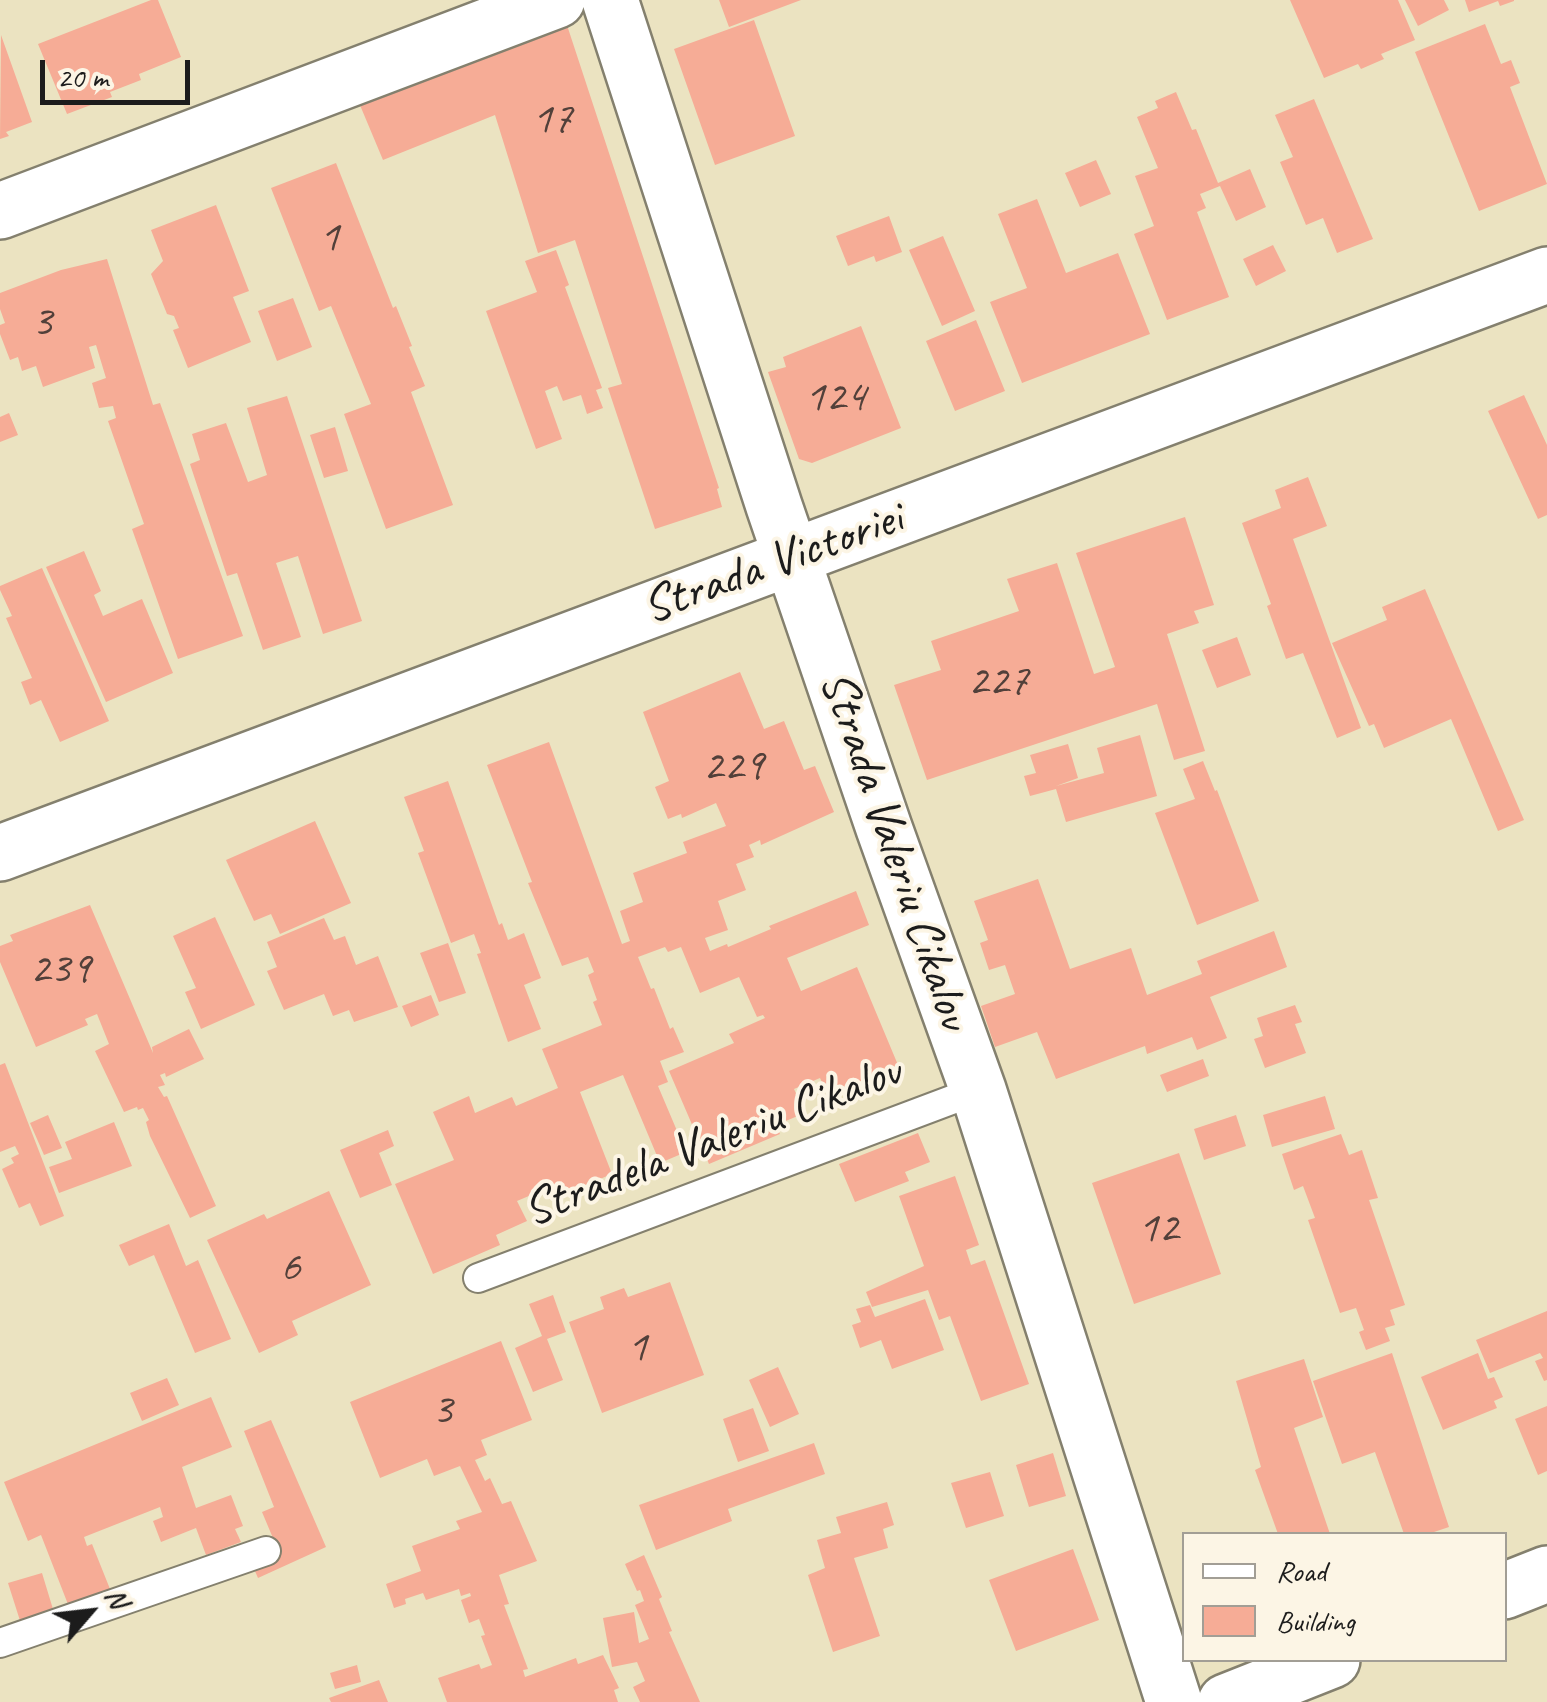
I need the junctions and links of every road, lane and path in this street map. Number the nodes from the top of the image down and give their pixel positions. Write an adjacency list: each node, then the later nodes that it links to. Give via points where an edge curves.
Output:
1 (558, 0): 3 (street)
2 (610, 0): 5 (street, Strada Valeriu Cikalov)
3 (0, 211)
4 (1547, 276): 5 (street, Strada Victoriei)
5 (792, 556): 6 (street, Strada Victoriei); 7 (street, Strada Valeriu Cikalov)
6 (0, 853)
7 (978, 1090): 8 (lane, Stradela Valeriu Cikalov); 14 (street, Strada Valeriu Cikalov)
8 (478, 1278)
9 (266, 1551): 12 (lane)
10 (1547, 1574): 11 (street)
11 (1507, 1590)
12 (0, 1643)
13 (1327, 1662): 15 (street)
14 (1174, 1702)
15 (1226, 1702)

